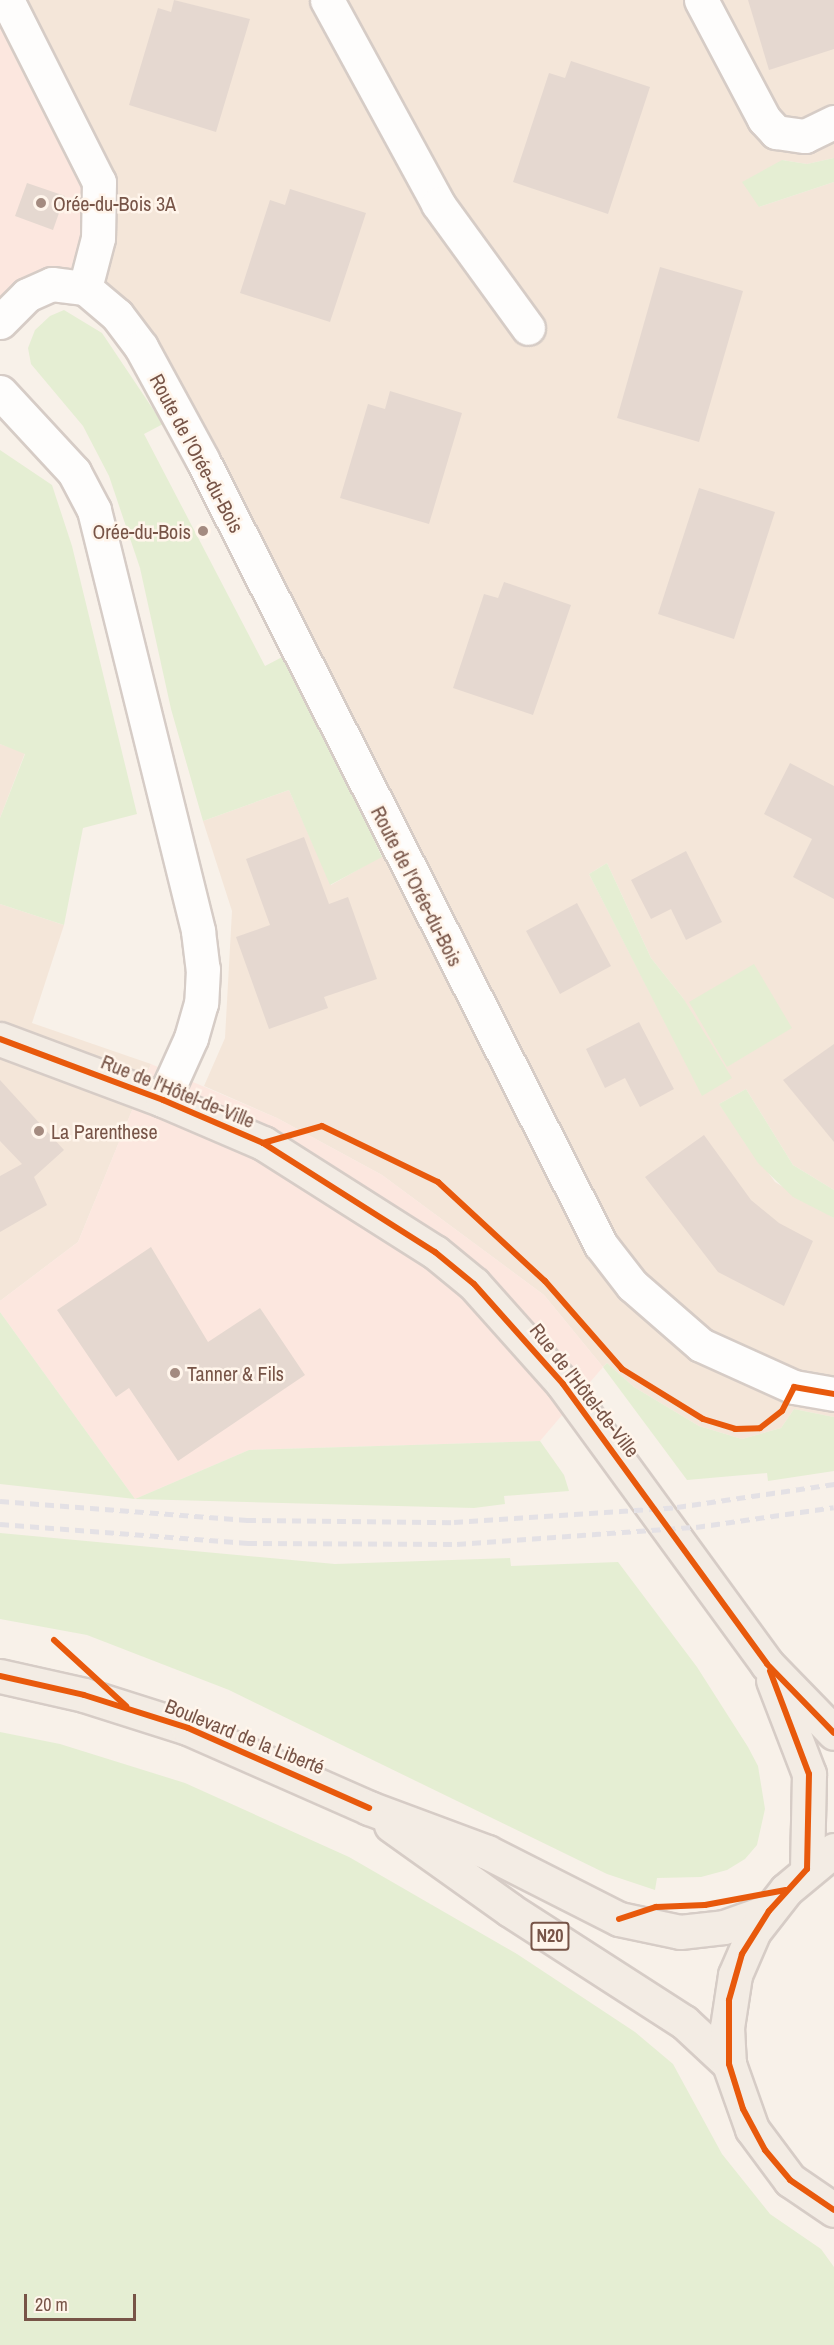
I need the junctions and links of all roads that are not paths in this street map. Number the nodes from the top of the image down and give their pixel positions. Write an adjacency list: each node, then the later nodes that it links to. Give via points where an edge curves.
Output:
1 (7, 0): 5 (street, via 99,182 98,238)
2 (327, 0): 7 (street, via 438,204)
3 (701, 0): 4 (street, via 764,119 777,132 806,136)
4 (834, 122)
5 (85, 288): 6 (street, via 64,284 38,289); 11 (street, Route de l'Orée-du-Bois, via 117,315 141,347 202,459 601,1245 632,1285 701,1345 794,1388)
6 (0, 322)
7 (528, 327)
8 (0, 392): 10 (street, via 74,472 94,510 198,931 203,969 201,1003 191,1038)
9 (0, 1039): 10 (main road, Rue de l'Hôtel-de-Ville)
10 (163, 1100): 12 (main road, Rue de l'Hôtel-de-Ville, via 263,1143 435,1252 474,1284 563,1384)
11 (834, 1394)
12 (767, 1664): 14 (main road, Rue de l'Hôtel-de-Ville); 17 (main road, Rue de l'Hôtel-de-Ville, via 809,1774)
13 (0, 1676): 15 (main road, Boulevard de la Liberté / N20, via 84,1695 188,1728)
14 (834, 1733)
15 (369, 1808): 18 (main road, Boulevard de la Liberté / N20, via 487,1852 619,1919 646,1927 680,1932 724,1927); 19 (main road, Boulevard de la Liberté / N20, via 501,1904 684,2022)
16 (834, 1850): 17 (main road, N20)
17 (807, 1869): 18 (main road, N20)
18 (769, 1911): 19 (main road, N20, via 742,1954 733,1983 727,2027)
19 (729, 2064): 20 (main road, N20, via 743,2109 765,2150 798,2187)
20 (834, 2211)

